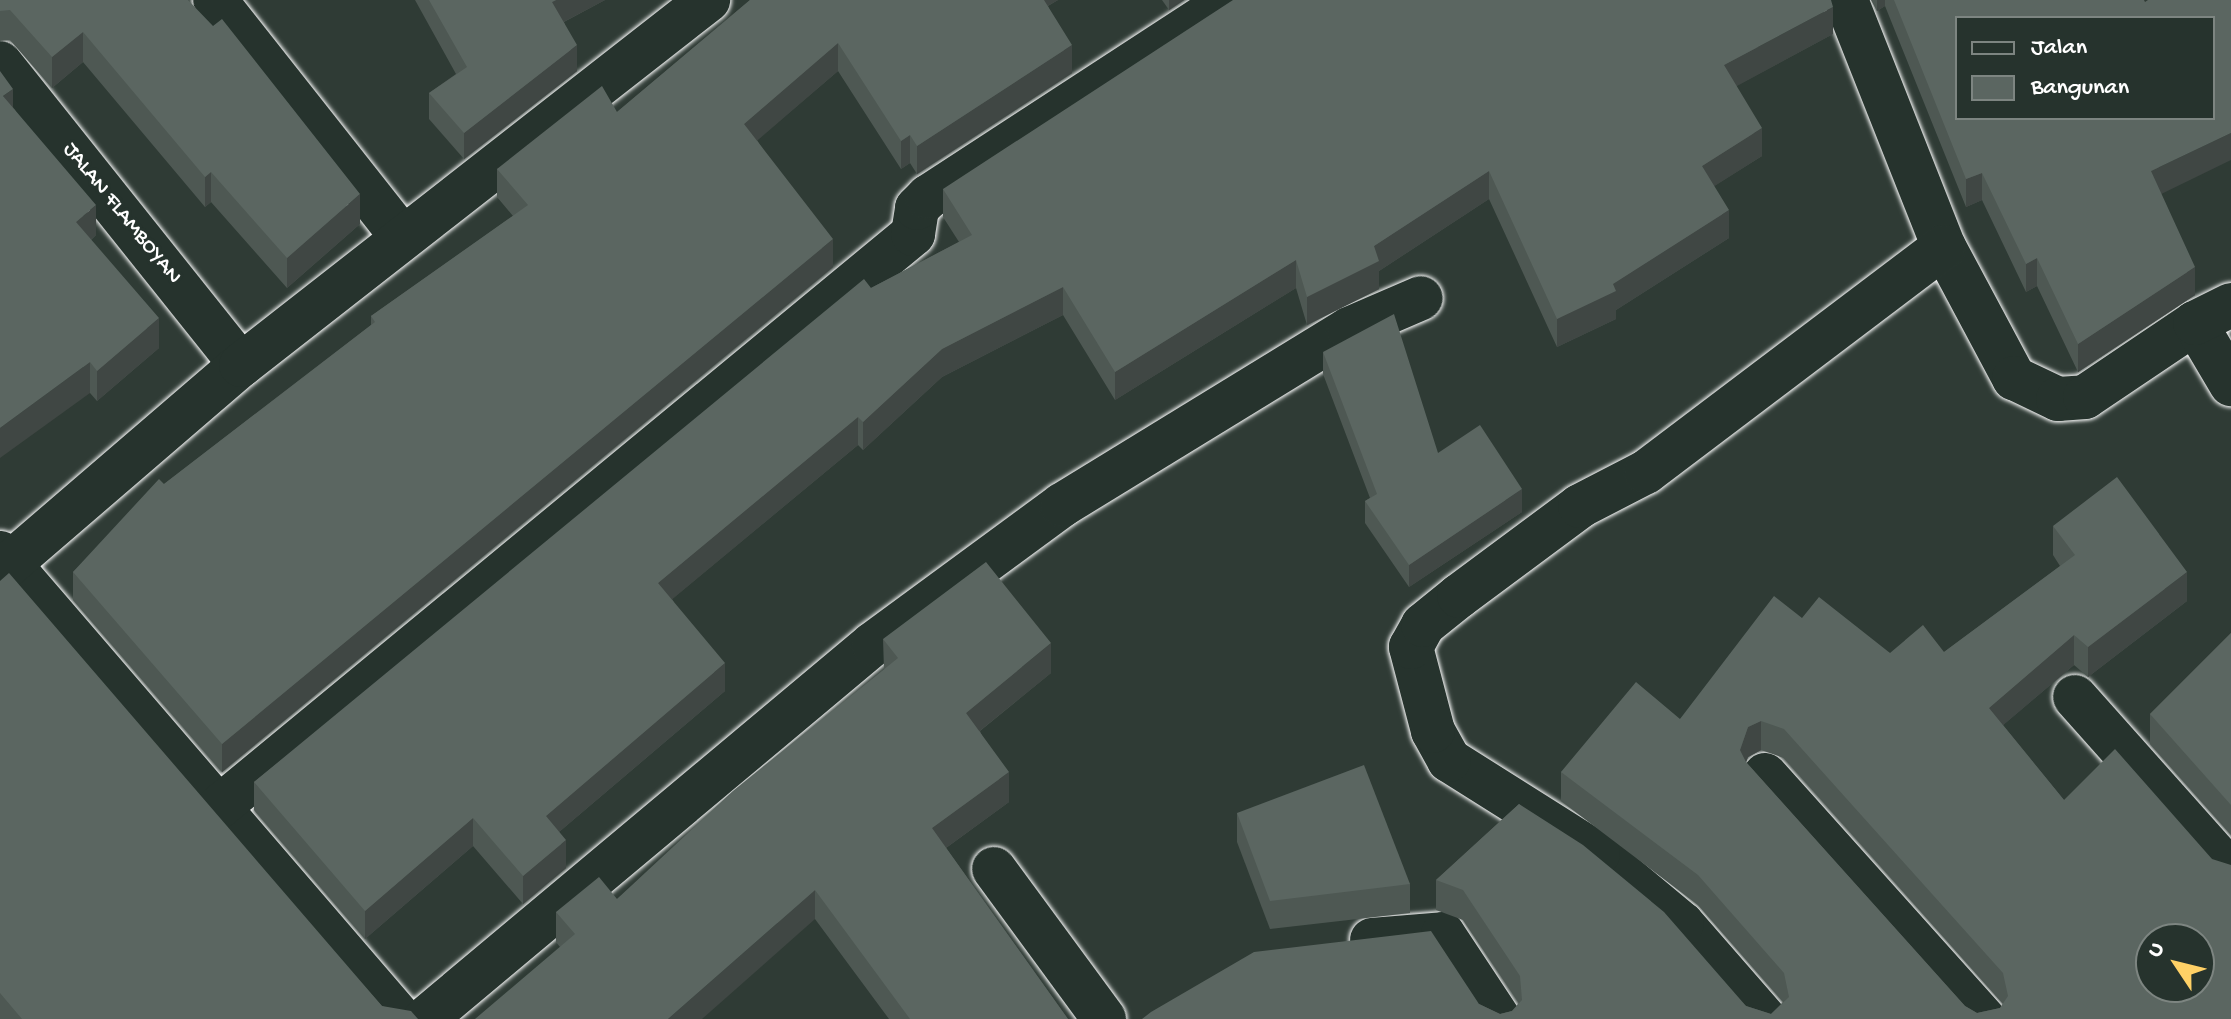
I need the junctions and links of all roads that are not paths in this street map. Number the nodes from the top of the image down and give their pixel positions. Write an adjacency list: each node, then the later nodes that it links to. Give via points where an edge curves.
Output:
1 (215, 0): 6 (street)
2 (708, 0): 6 (street)
3 (1230, 0): 15 (street, via 928,197 917,208 913,234)
4 (1846, 0): 7 (street)
5 (0, 63): 10 (street, JALAN FLAMBOYAN)
6 (402, 237): 10 (street)
7 (1944, 247): 9 (street, via 2014,378 2058,399 2085,397); 23 (street, via 1646,472 1580,506 1471,587 1423,625 1411,647 1433,731 1449,760 1598,854 1682,924)
8 (1421, 298): 20 (street, via 1349,329 1062,505 873,644)
9 (2213, 314): 11 (street)
10 (241, 365): 12 (street)
11 (2231, 384)
12 (3, 563): 15 (street)
13 (2075, 697): 17 (street)
14 (1765, 775): 24 (street)
15 (219, 807): 19 (street)
16 (994, 869): 21 (street)
17 (2231, 872)
18 (1337, 945): 22 (street, via 1443,934)
19 (401, 1019)
20 (425, 1019)
21 (1104, 1019)
22 (1499, 1019)
23 (1765, 1019)
24 (1984, 1019)

